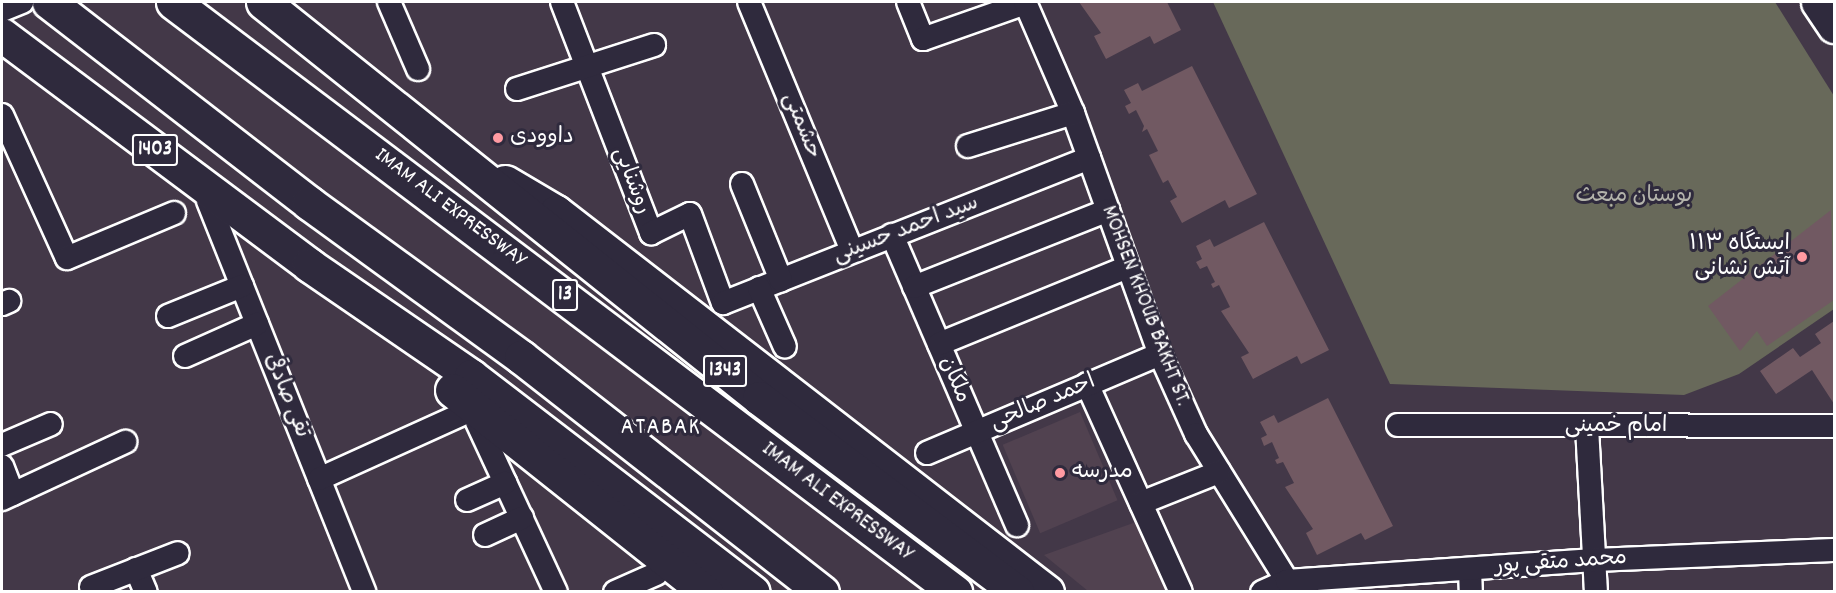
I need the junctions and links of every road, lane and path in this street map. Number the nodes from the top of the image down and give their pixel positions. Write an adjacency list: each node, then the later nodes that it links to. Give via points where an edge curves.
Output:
1 (22, 2): 11 (street)
2 (49, 2): 75 (main road, via 309,203 522,357)
3 (173, 2): 76 (main road, IMAM ALI EXPRESSWAY / 13)
4 (263, 2): 20 (main road)
5 (389, 2): 16 (street)
6 (562, 2): 15 (street, روشنایی)
7 (749, 2): 28 (street, حشمتی)
8 (908, 2): 9 (street, via 923,39)
9 (1025, 2): 18 (street, MOHSEN KHOUB BAKHT ST.)
10 (1818, 2): 12 (main road)
11 (2, 10)
12 (1834, 26)
13 (2, 35): 29 (main road, 1403)
14 (654, 45): 15 (street)
15 (587, 66): 17 (street); 35 (street, روشنایی, via 651,233 690,214)
16 (418, 69)
17 (517, 89)
18 (1073, 113): 21 (street); 22 (street, MOHSEN KHOUB BAKHT ST.)
19 (2, 115): 26 (street, via 67,258)
20 (440, 144): 77 (main road, 1343, via 759,398); 78 (main road, via 556,212)
21 (968, 146)
22 (1089, 158): 25 (street, MOHSEN KHOUB BAKHT ST.); 27 (street, سید احمد حسینی)
23 (742, 184): 31 (street)
24 (208, 201): 32 (street, تقی صادقی)
25 (1107, 210): 30 (street, MOHSEN KHOUB BAKHT ST.); 33 (street)
26 (174, 213)
27 (892, 235): 28 (street, سید احمد حسینی); 33 (street, ملکان)
28 (852, 251): 31 (street, سید احمد حسینی)
29 (309, 265): 73 (main road, via 396,346); 74 (main road, via 471,376)
30 (1128, 267): 38 (street); 40 (street, MOHSEN KHOUB BAKHT ST.)
31 (781, 280): 34 (street, سید احمد حسینی)
32 (242, 286): 36 (street); 37 (street, تقی صادقی)
33 (915, 287): 38 (street, ملکان)
34 (759, 288): 35 (street, سید احمد حسینی); 39 (street)
35 (723, 303)
36 (168, 316)
37 (257, 324): 41 (street); 53 (street, تقی صادقی)
38 (939, 344): 47 (street, ملکان)
39 (785, 347)
40 (1160, 354): 42 (street, احمد صالحی); 52 (street, MOHSEN KHOUB BAKHT ST.)
41 (185, 356)
42 (1087, 384): 47 (street, احمد صالحی); 57 (street)
43 (51, 424): 49 (street)
44 (1398, 425): 46 (street, امام خمینی)
45 (1834, 426): 46 (street, امام خمینی)
46 (1587, 428): 63 (street)
47 (977, 432): 50 (street, احمد صالحی); 59 (street, ملکان)
48 (125, 442): 55 (street)
49 (2, 445)
50 (927, 453)
51 (2, 466): 55 (street)
52 (1219, 472): 57 (street); 67 (street, MOHSEN KHOUB BAKHT ST.)
53 (319, 479): 54 (street, via 469,418); 69 (street, تقی صادقی)
54 (505, 483): 56 (street); 58 (street)
55 (7, 497)
56 (467, 500)
57 (1141, 503): 79 (street)
58 (522, 518): 60 (street); 71 (street)
59 (1017, 525)
60 (485, 535)
61 (1834, 550): 63 (street, محمد متقی پور)
62 (178, 553): 64 (street)
63 (1594, 560): 65 (street, محمد متقی پور); 82 (street)
64 (136, 569): 68 (street); 70 (street)
65 (1470, 569): 67 (street, محمد متقی پور); 81 (street)
66 (656, 574): 72 (street)
67 (1293, 586): 80 (street, محمد متقی پور)
68 (90, 587)
69 (360, 590)
70 (146, 591)
71 (556, 591)
72 (615, 591)
73 (706, 591)
74 (753, 591)
75 (822, 591)
76 (955, 591)
77 (1017, 591)
78 (1047, 591)
79 (1181, 591)
80 (1262, 591)
81 (1471, 591)
82 (1596, 591)

